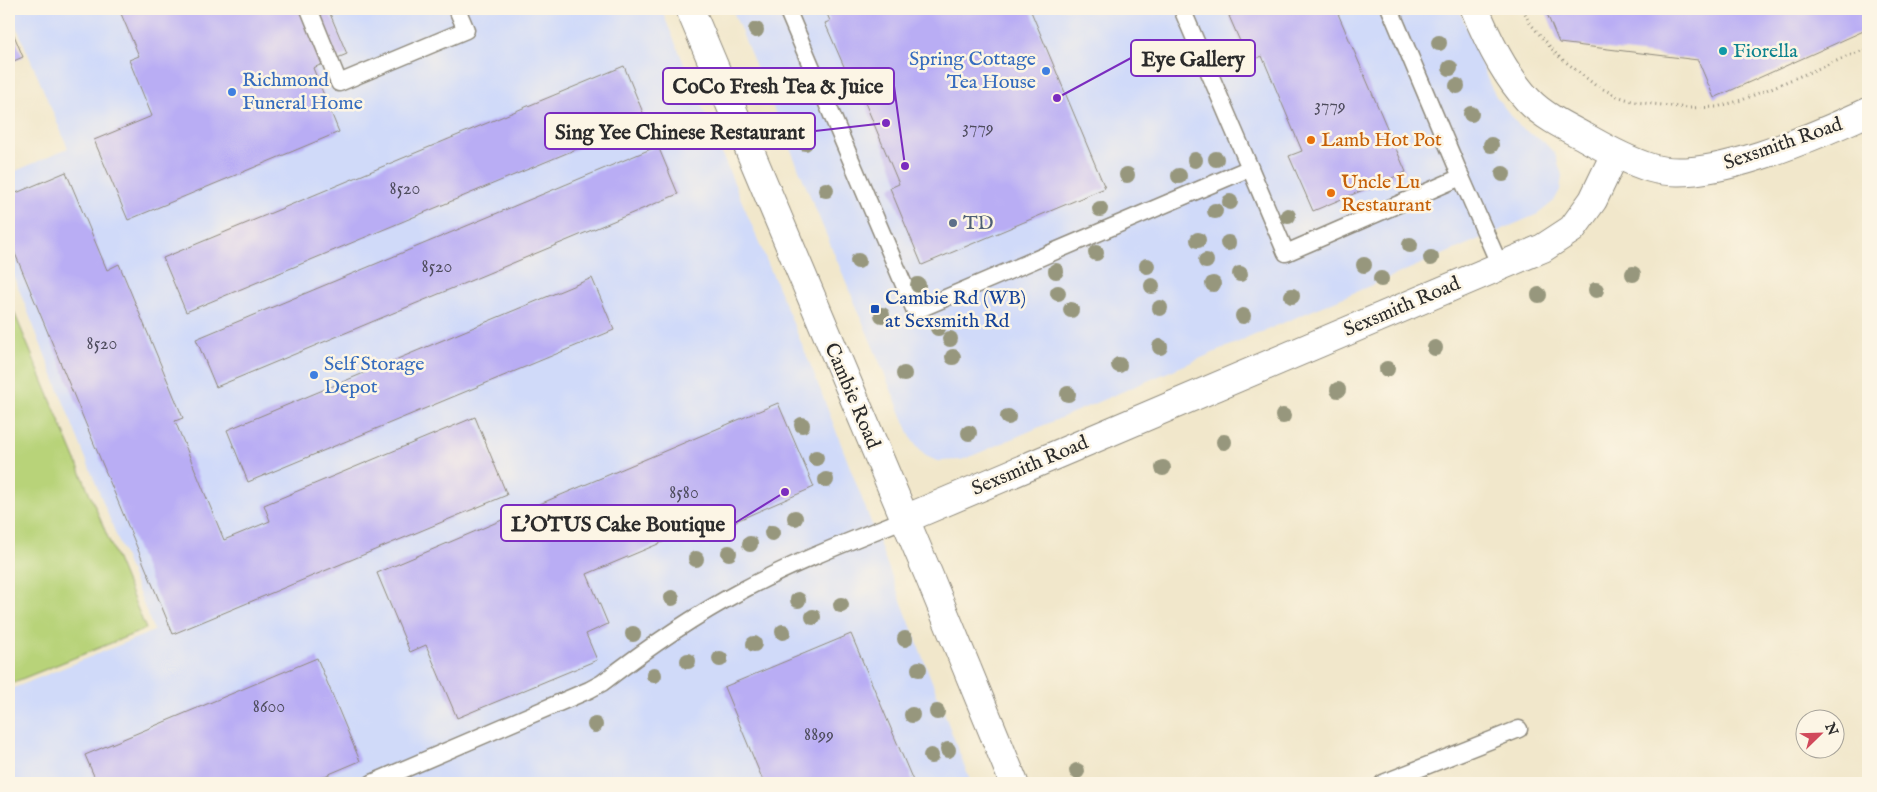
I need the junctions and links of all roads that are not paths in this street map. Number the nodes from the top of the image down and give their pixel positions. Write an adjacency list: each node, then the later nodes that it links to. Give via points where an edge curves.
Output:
1 (309, 9): 2 (lane, via 339,83 466,30)
2 (457, 9)
3 (690, 9): 13 (street, Cambie Road)
4 (787, 9): 10 (lane, via 915,311)
5 (1182, 9): 10 (lane)
6 (1390, 9): 11 (lane)
7 (1475, 9): 9 (street, via 1506,73 1529,101 1560,124)
8 (1868, 112): 9 (street, Sexsmith Road, via 1768,152 1716,168 1682,171 1652,168)
9 (1615, 154): 12 (street, Sexsmith Road, via 1593,200 1572,229 1543,248)
10 (1250, 168): 11 (lane, via 1286,253)
11 (1460, 177): 12 (lane)
12 (1500, 266): 13 (street, Sexsmith Road)
13 (905, 519): 15 (lane, via 741,591 672,631 589,690); 16 (street, Cambie Road)
14 (1519, 729): 17 (lane)
15 (372, 783)
16 (1014, 783)
17 (1383, 783)

